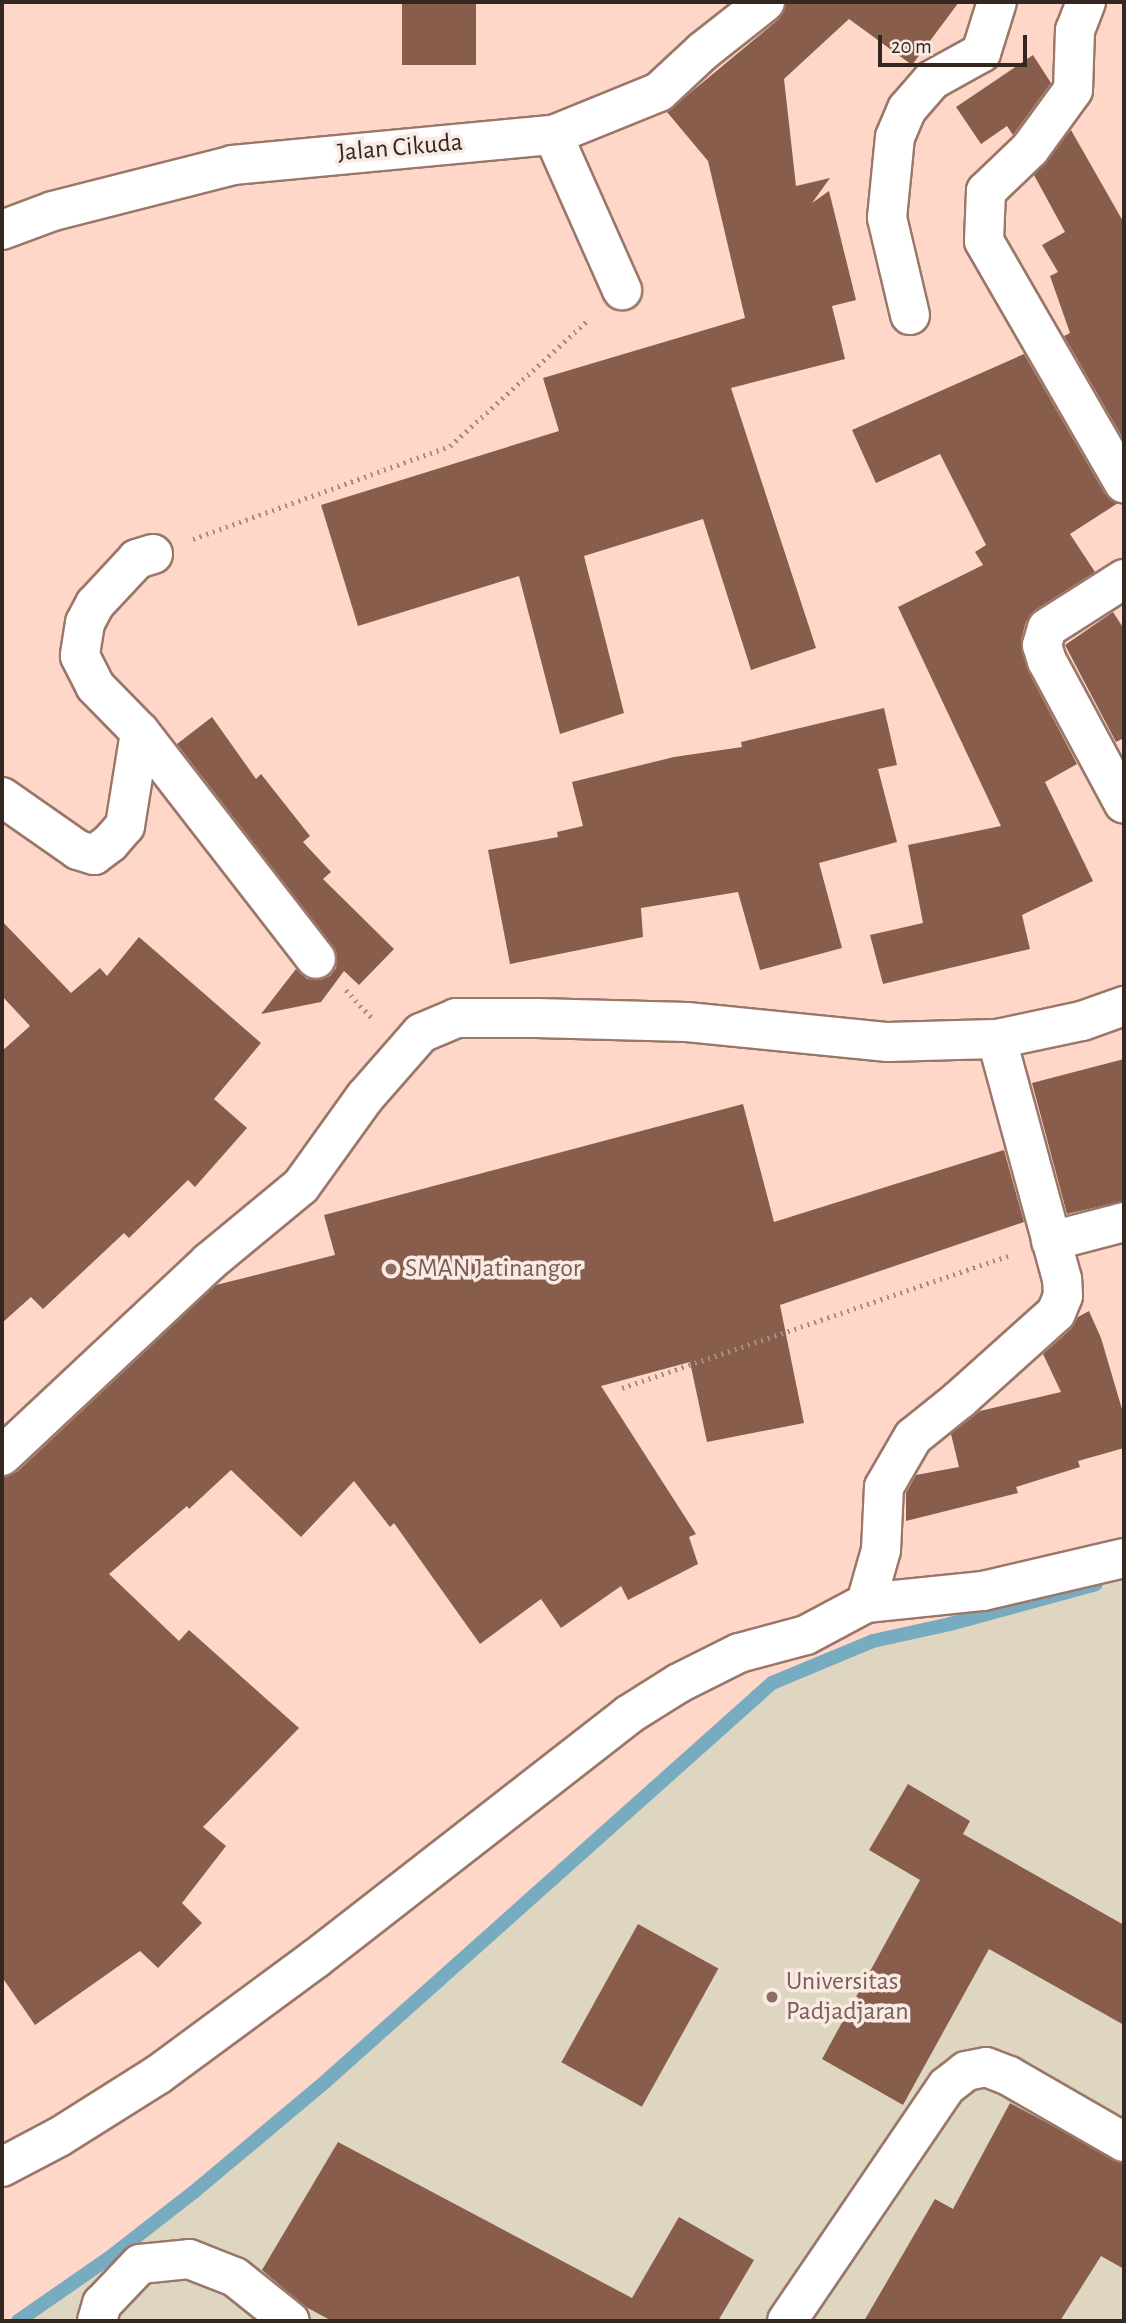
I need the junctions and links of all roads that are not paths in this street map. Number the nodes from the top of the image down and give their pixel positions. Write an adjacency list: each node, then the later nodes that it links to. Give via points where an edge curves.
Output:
1 (765, 2): 4 (street, Jalan Cikuda, via 659,92)
2 (997, 2): 7 (street, via 981,53 932,80 907,109 895,137 887,218)
3 (1086, 2): 8 (street, via 1075,30 1073,90 1030,149 986,191 984,240)
4 (554, 135): 5 (street, Jalan Cikuda, via 233,165 53,211); 6 (street)
5 (2, 230)
6 (622, 290)
7 (910, 315)
8 (1124, 483)
9 (153, 554): 11 (street, via 137,559 95,604 85,623 80,656 95,686)
10 (1124, 579): 13 (street, via 1047,628 1042,645)
11 (140, 732): 12 (street, via 125,826 94,855 78,850); 14 (street)
12 (2, 797)
13 (1124, 804)
14 (316, 959)
15 (1124, 1006): 16 (street, via 1082,1021)
16 (997, 1039): 18 (street); 19 (street, via 888,1042 687,1022 456,1018 421,1032 365,1097 300,1186 209,1262)
17 (1124, 1222): 18 (street)
18 (1051, 1241): 21 (street, via 1063,1296 1056,1313 913,1437 884,1487 881,1550)
19 (2, 1457)
20 (1124, 1558): 21 (street, via 983,1591)
21 (866, 1603): 23 (street, via 806,1635 739,1653 628,1715 315,1959 159,2074)
22 (1124, 2142): 26 (street, via 1009,2076 986,2067 966,2071 947,2086)
23 (2, 2167)
24 (97, 2321): 25 (street, via 102,2304 140,2264 189,2259 235,2277)
25 (290, 2321)
26 (787, 2321)

